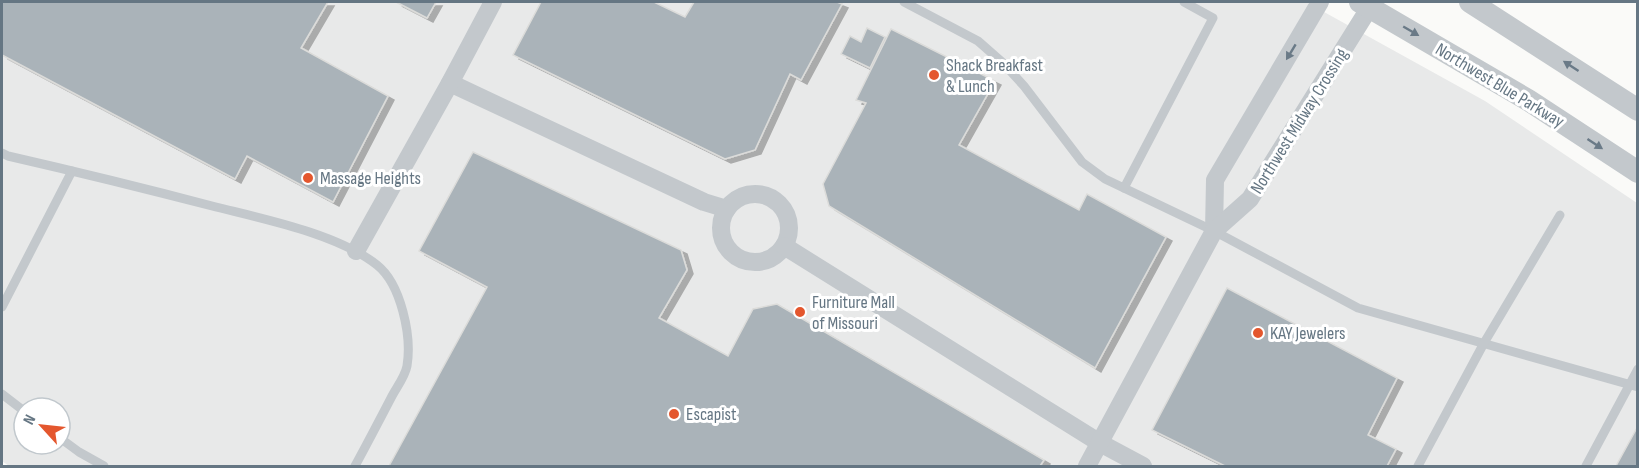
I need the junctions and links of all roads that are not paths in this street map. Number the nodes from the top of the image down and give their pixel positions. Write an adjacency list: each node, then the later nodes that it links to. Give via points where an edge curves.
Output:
1 (493, 2): 7 (street)
2 (904, 2): 12 (lane, via 978,41 1024,86 1082,162)
3 (1184, 2): 12 (lane, via 1213,18)
4 (1320, 2): 15 (street, Northwest Midway Crossing, one-way to 15, via 1215,180)
5 (1470, 2): 8 (street, one-way to 5)
6 (1368, 3): 11 (street, Northwest Blue Parkway, one-way to 11); 15 (street, Northwest Midway Crossing, via 1250,199)
7 (450, 83): 13 (street, via 704,202); 17 (street)
8 (1638, 110)
9 (2, 153): 10 (lane)
10 (72, 171): 17 (lane, via 282,224); 18 (lane)
11 (1638, 172)
12 (1124, 188): 15 (lane)
13 (727, 209): 16 (street, via 735,201 757,194 778,203 789,223); 16 (street, via 721,230 729,250 737,257 747,261 768,260)
14 (1560, 215): 19 (lane)
15 (1214, 231): 19 (lane, via 1358,308); 22 (street, Northwest Midway Crossing)
16 (784, 246): 22 (street)
17 (357, 251): 25 (lane, via 379,266 393,284 404,314 408,345 407,368)
18 (2, 307)
19 (1484, 344): 21 (lane); 28 (lane)
20 (1638, 369): 21 (lane)
21 (1633, 386): 29 (lane)
22 (1100, 443): 26 (street, Northwest Midway Crossing); 27 (street)
23 (72, 447): 24 (lane)
24 (104, 466)
25 (355, 466)
26 (1087, 466)
27 (1143, 466)
28 (1418, 466)
29 (1586, 466)

